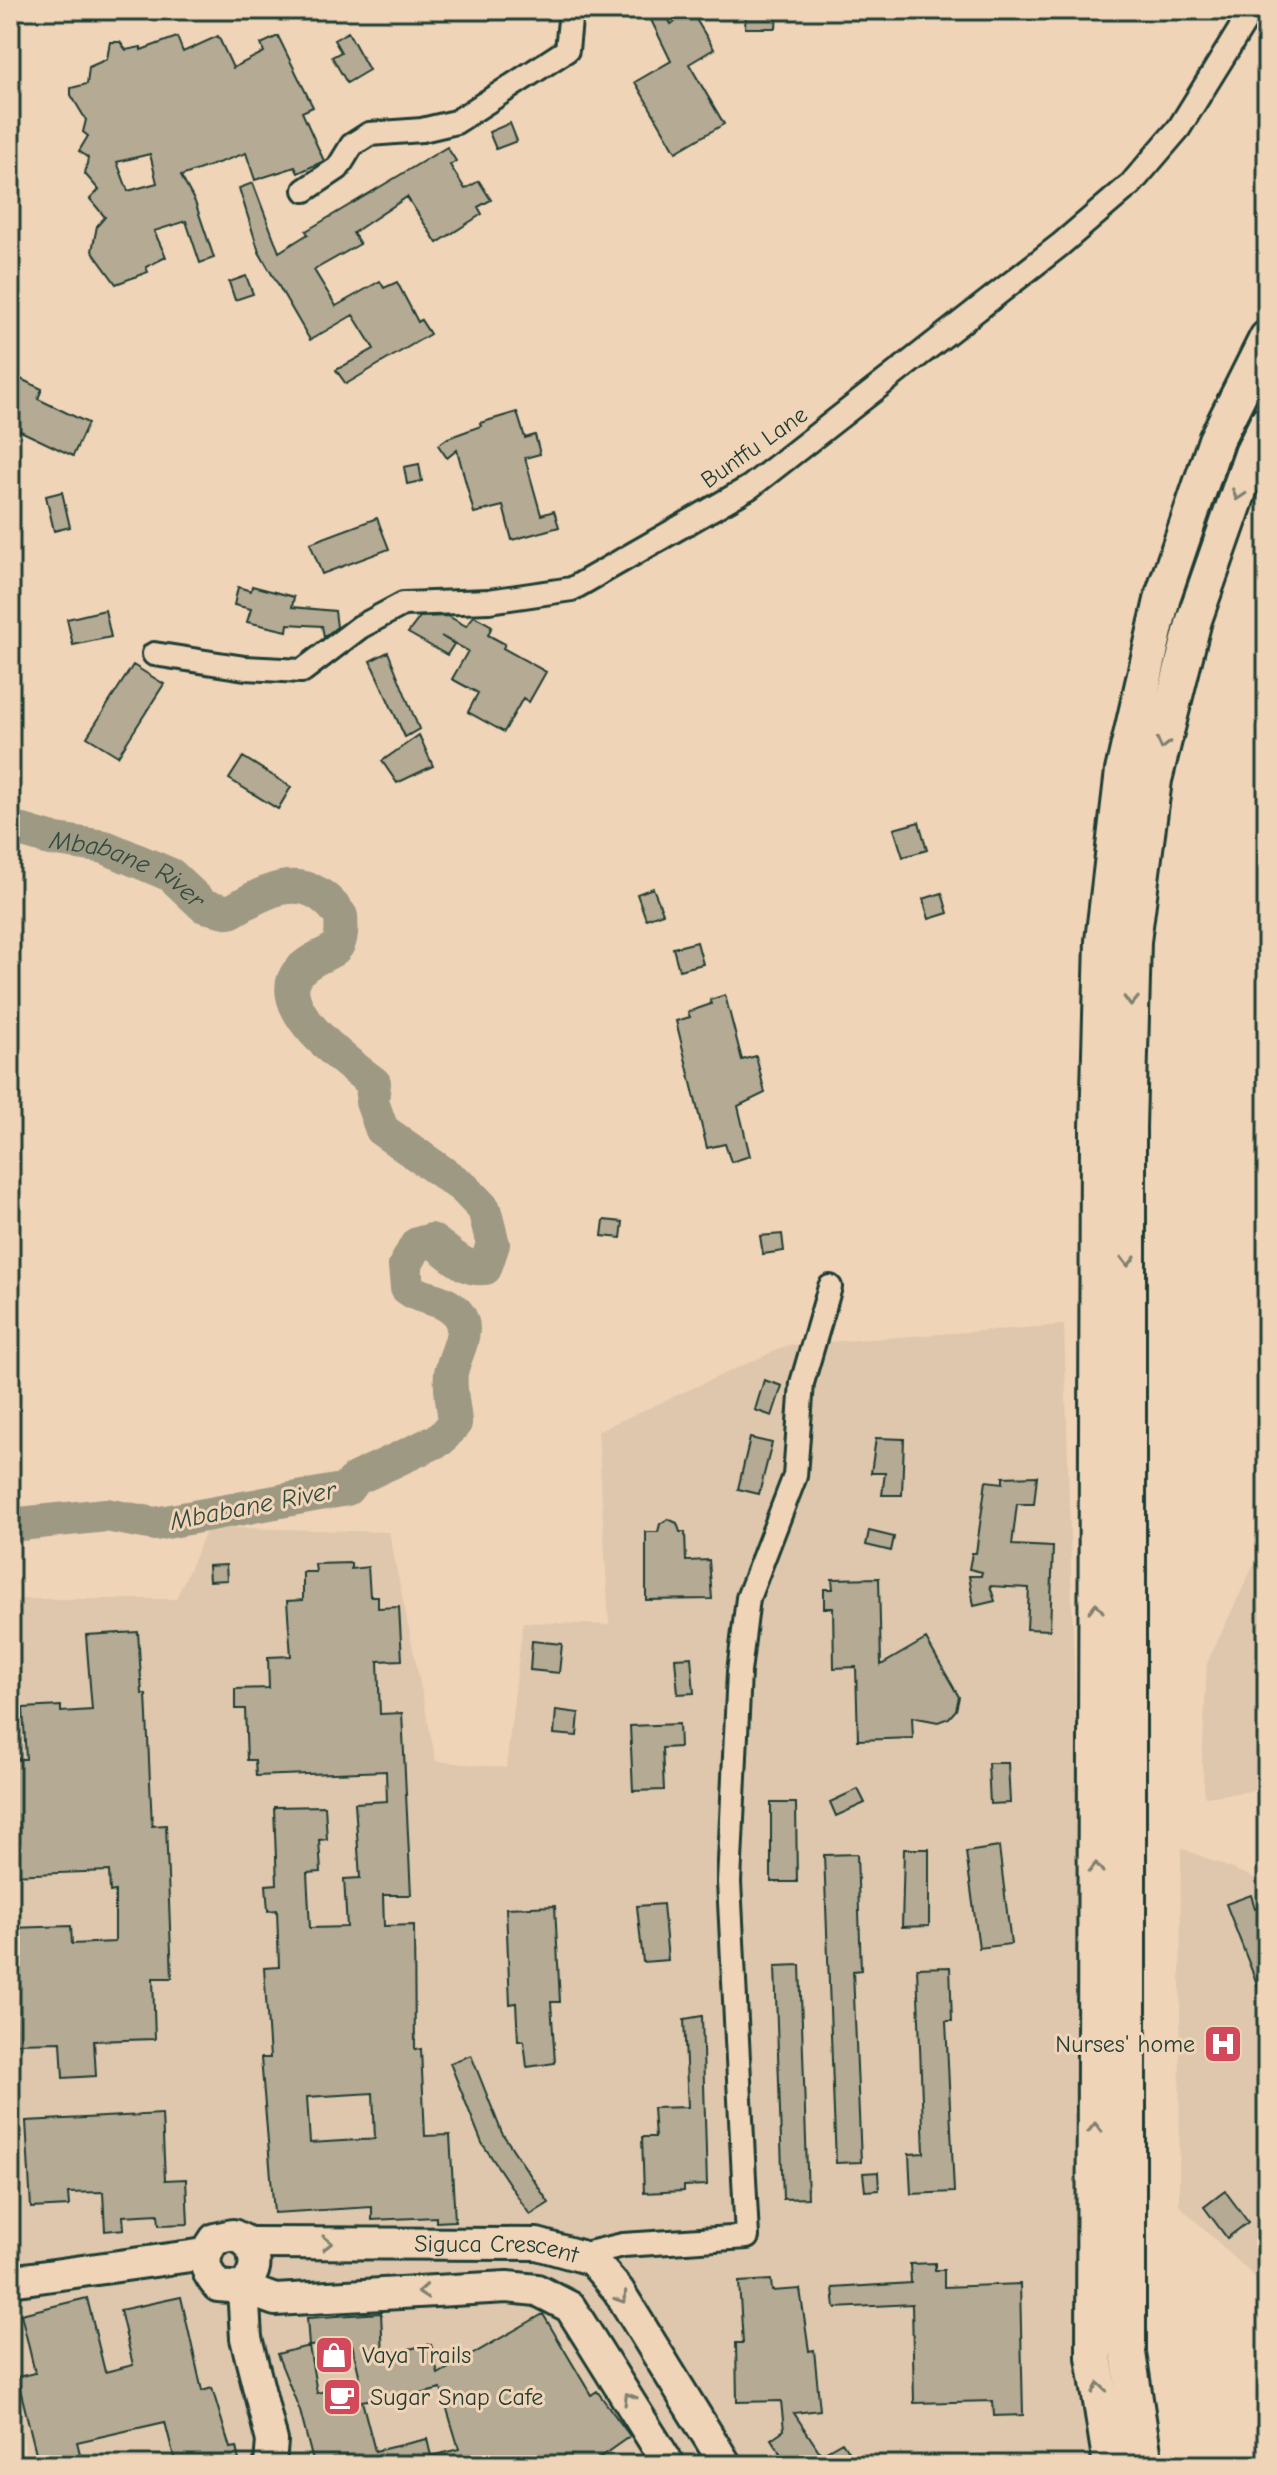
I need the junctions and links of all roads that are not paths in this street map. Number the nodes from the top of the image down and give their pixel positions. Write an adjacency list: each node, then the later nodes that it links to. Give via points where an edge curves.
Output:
1 (571, 10): 3 (street, via 567,50 456,122 369,134 352,145 338,168)
2 (1252, 10): 6 (street, Buntfu Lane, via 1179,128 1131,184 750,487 572,589 489,601 403,604 360,627 302,671)
3 (305, 190)
4 (1267, 338): 20 (main road, one-way to 4, via 1094,2357 1103,941 1123,771 1163,596 1216,440)
5 (1267, 423): 21 (main road, one-way to 21, via 1191,634 1154,780 1133,941 1128,1127 1128,2353)
6 (154, 654)
7 (830, 1287): 10 (street, via 802,1383 795,1476 748,1598 739,1672 729,1882 747,2237 623,2245)
8 (249, 2243): 9 (street, via 233,2235 215,2239); 10 (street, Siguca Crescent, one-way to 10, via 537,2244); 12 (street, via 257,2260 252,2277)
9 (205, 2254): 11 (street); 12 (street, via 206,2272)
10 (576, 2256): 13 (street); 19 (street, Siguca Crescent, one-way to 19, via 591,2259 618,2290)
11 (10, 2281)
12 (230, 2287): 14 (street, Siguca Crescent); 15 (street); 16 (street, via 253,2439)
13 (555, 2297): 14 (street, Siguca Crescent, one-way to 14, via 507,2287); 18 (street, Siguca Crescent, one-way to 13, via 582,2321)
14 (291, 2300): 15 (street, via 267,2312)
15 (246, 2338): 17 (street, via 272,2441)
16 (264, 2465)
17 (270, 2465)
18 (669, 2465)
19 (726, 2465)
20 (1111, 2465)
21 (1145, 2465)

